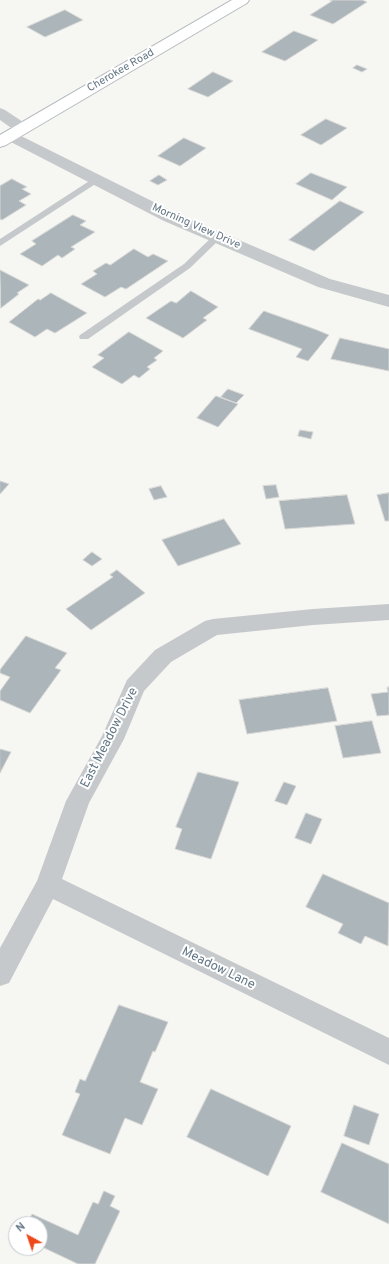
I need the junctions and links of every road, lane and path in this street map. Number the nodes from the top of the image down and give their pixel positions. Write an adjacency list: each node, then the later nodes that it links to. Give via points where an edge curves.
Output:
1 (242, 0): 3 (main road, Cherokee Road)
2 (0, 113): 3 (street, Morning View Drive)
3 (11, 136): 4 (street, Morning View Drive)
4 (97, 180): 5 (street, Morning View Drive, via 170,217); 6 (lane)
5 (217, 237): 7 (street, Morning View Drive, via 324,283); 8 (lane, via 187,266)
6 (0, 243)
7 (389, 301)
8 (84, 337)
9 (389, 612): 10 (street, East Meadow Drive, via 213,627 163,656 135,686 112,739 78,801)
10 (48, 884): 11 (street, East Meadow Drive); 12 (street, Meadow Lane)
11 (0, 974)
12 (389, 1052)

